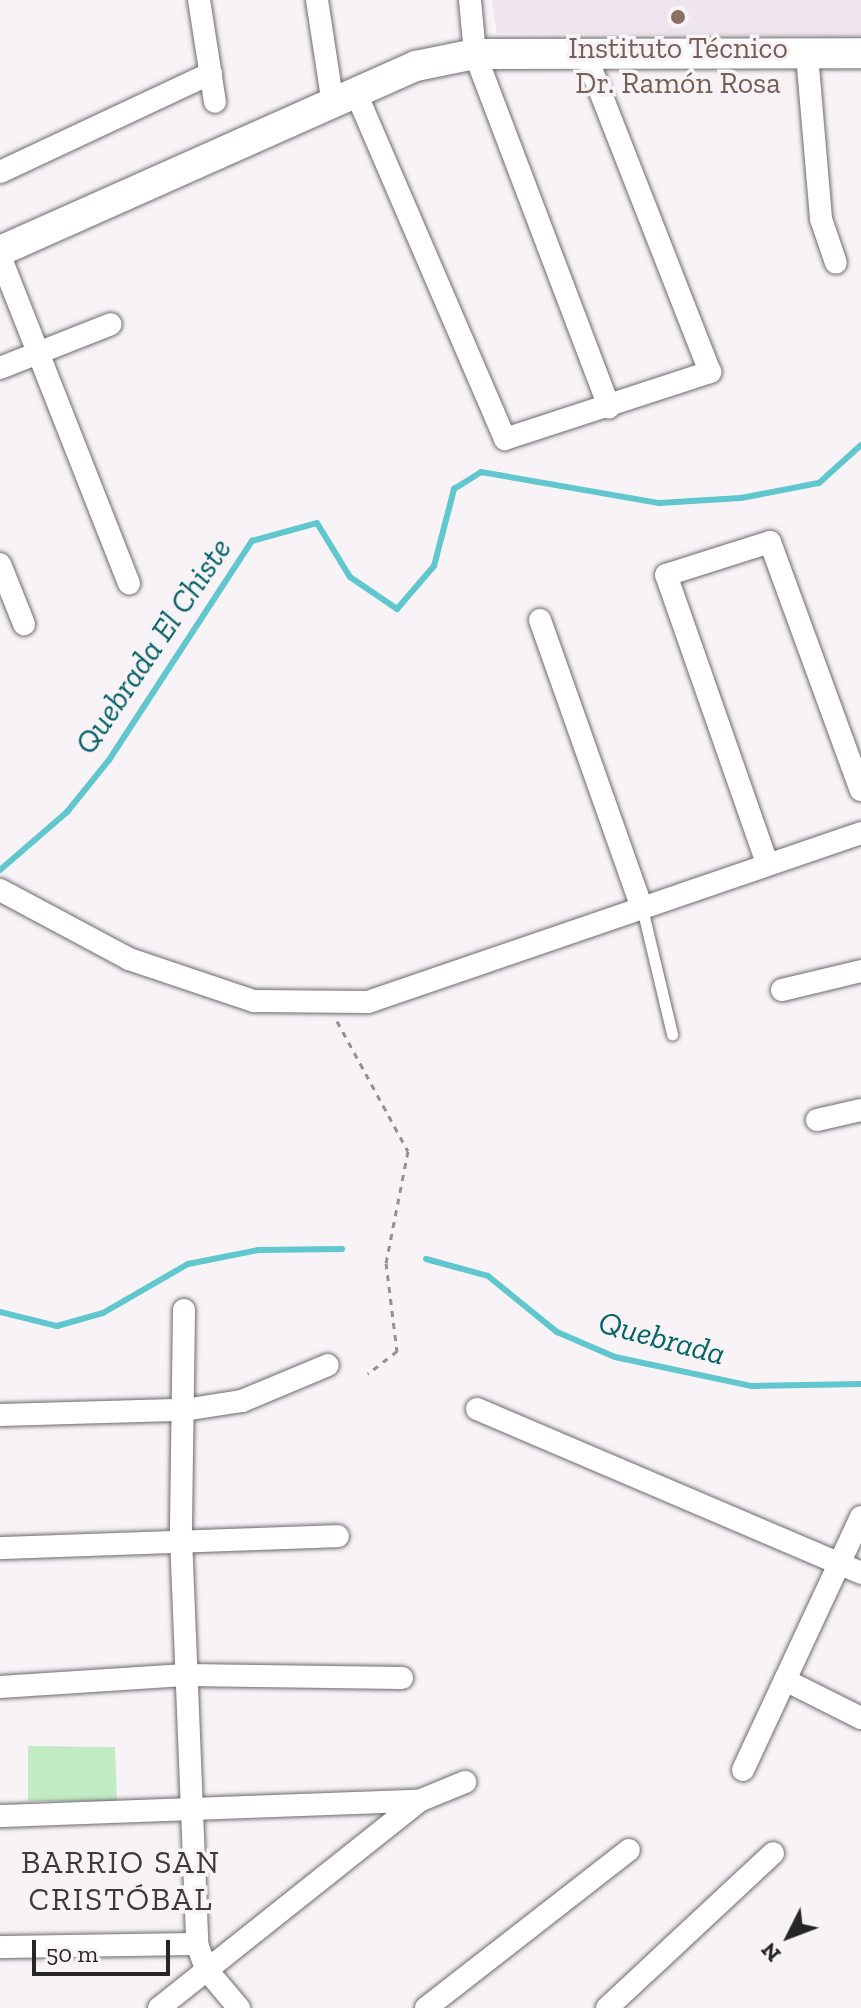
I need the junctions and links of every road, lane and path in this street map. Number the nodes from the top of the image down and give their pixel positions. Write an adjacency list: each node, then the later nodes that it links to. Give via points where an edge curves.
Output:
1 (199, 0): 8 (street)
2 (317, 0): 9 (street)
3 (470, 0): 6 (street)
4 (584, 51): 6 (street); 7 (street); 17 (street, via 710,372)
5 (861, 53): 7 (street)
6 (475, 54): 9 (street, via 416,66); 17 (street)
7 (807, 55): 13 (street, via 821,219)
8 (211, 73): 10 (street); 11 (street)
9 (344, 98): 12 (street); 17 (street, via 505,439)
10 (215, 102)
11 (0, 172)
12 (0, 254): 15 (street)
13 (836, 263)
14 (111, 324): 15 (street)
15 (40, 352): 16 (street); 19 (street)
16 (0, 368)
17 (609, 407)
18 (0, 564): 21 (street)
19 (129, 583)
20 (540, 620): 26 (street)
21 (24, 624)
22 (861, 790): 24 (street, via 770,542 666,575)
23 (861, 833): 24 (street)
24 (767, 863): 26 (street)
25 (0, 890): 29 (street, via 129,959 254,1001)
26 (642, 908): 29 (street, via 368,1002); 30 (lane)
27 (861, 971): 28 (street)
28 (782, 990)
29 (327, 1004): 35 (path, via 408,1151 386,1263 397,1351)
30 (672, 1034)
31 (861, 1110): 32 (street)
32 (817, 1120)
33 (184, 1310): 37 (street)
34 (328, 1365): 37 (street, via 242,1401)
35 (368, 1374)
36 (477, 1409): 43 (street)
37 (184, 1410): 38 (street); 41 (street)
38 (0, 1415)
39 (861, 1517): 43 (street)
40 (338, 1536): 41 (street)
41 (181, 1537): 42 (street); 45 (street)
42 (0, 1548)
43 (840, 1563): 44 (street); 47 (street)
44 (861, 1573)
45 (185, 1675): 46 (street); 48 (street); 53 (street)
46 (402, 1678)
47 (785, 1680): 49 (street); 50 (street)
48 (0, 1687)
49 (861, 1718)
50 (743, 1770)
51 (465, 1782): 52 (street)
52 (419, 1801): 53 (street); 59 (street)
53 (187, 1810): 54 (street); 57 (street)
54 (0, 1816)
55 (629, 1850): 62 (street)
56 (773, 1853): 63 (street)
57 (197, 1944): 58 (street); 59 (street)
58 (0, 1947)
59 (206, 1969): 60 (street); 61 (street)
60 (159, 2008)
61 (239, 2008)
62 (426, 2008)
63 (607, 2008)

